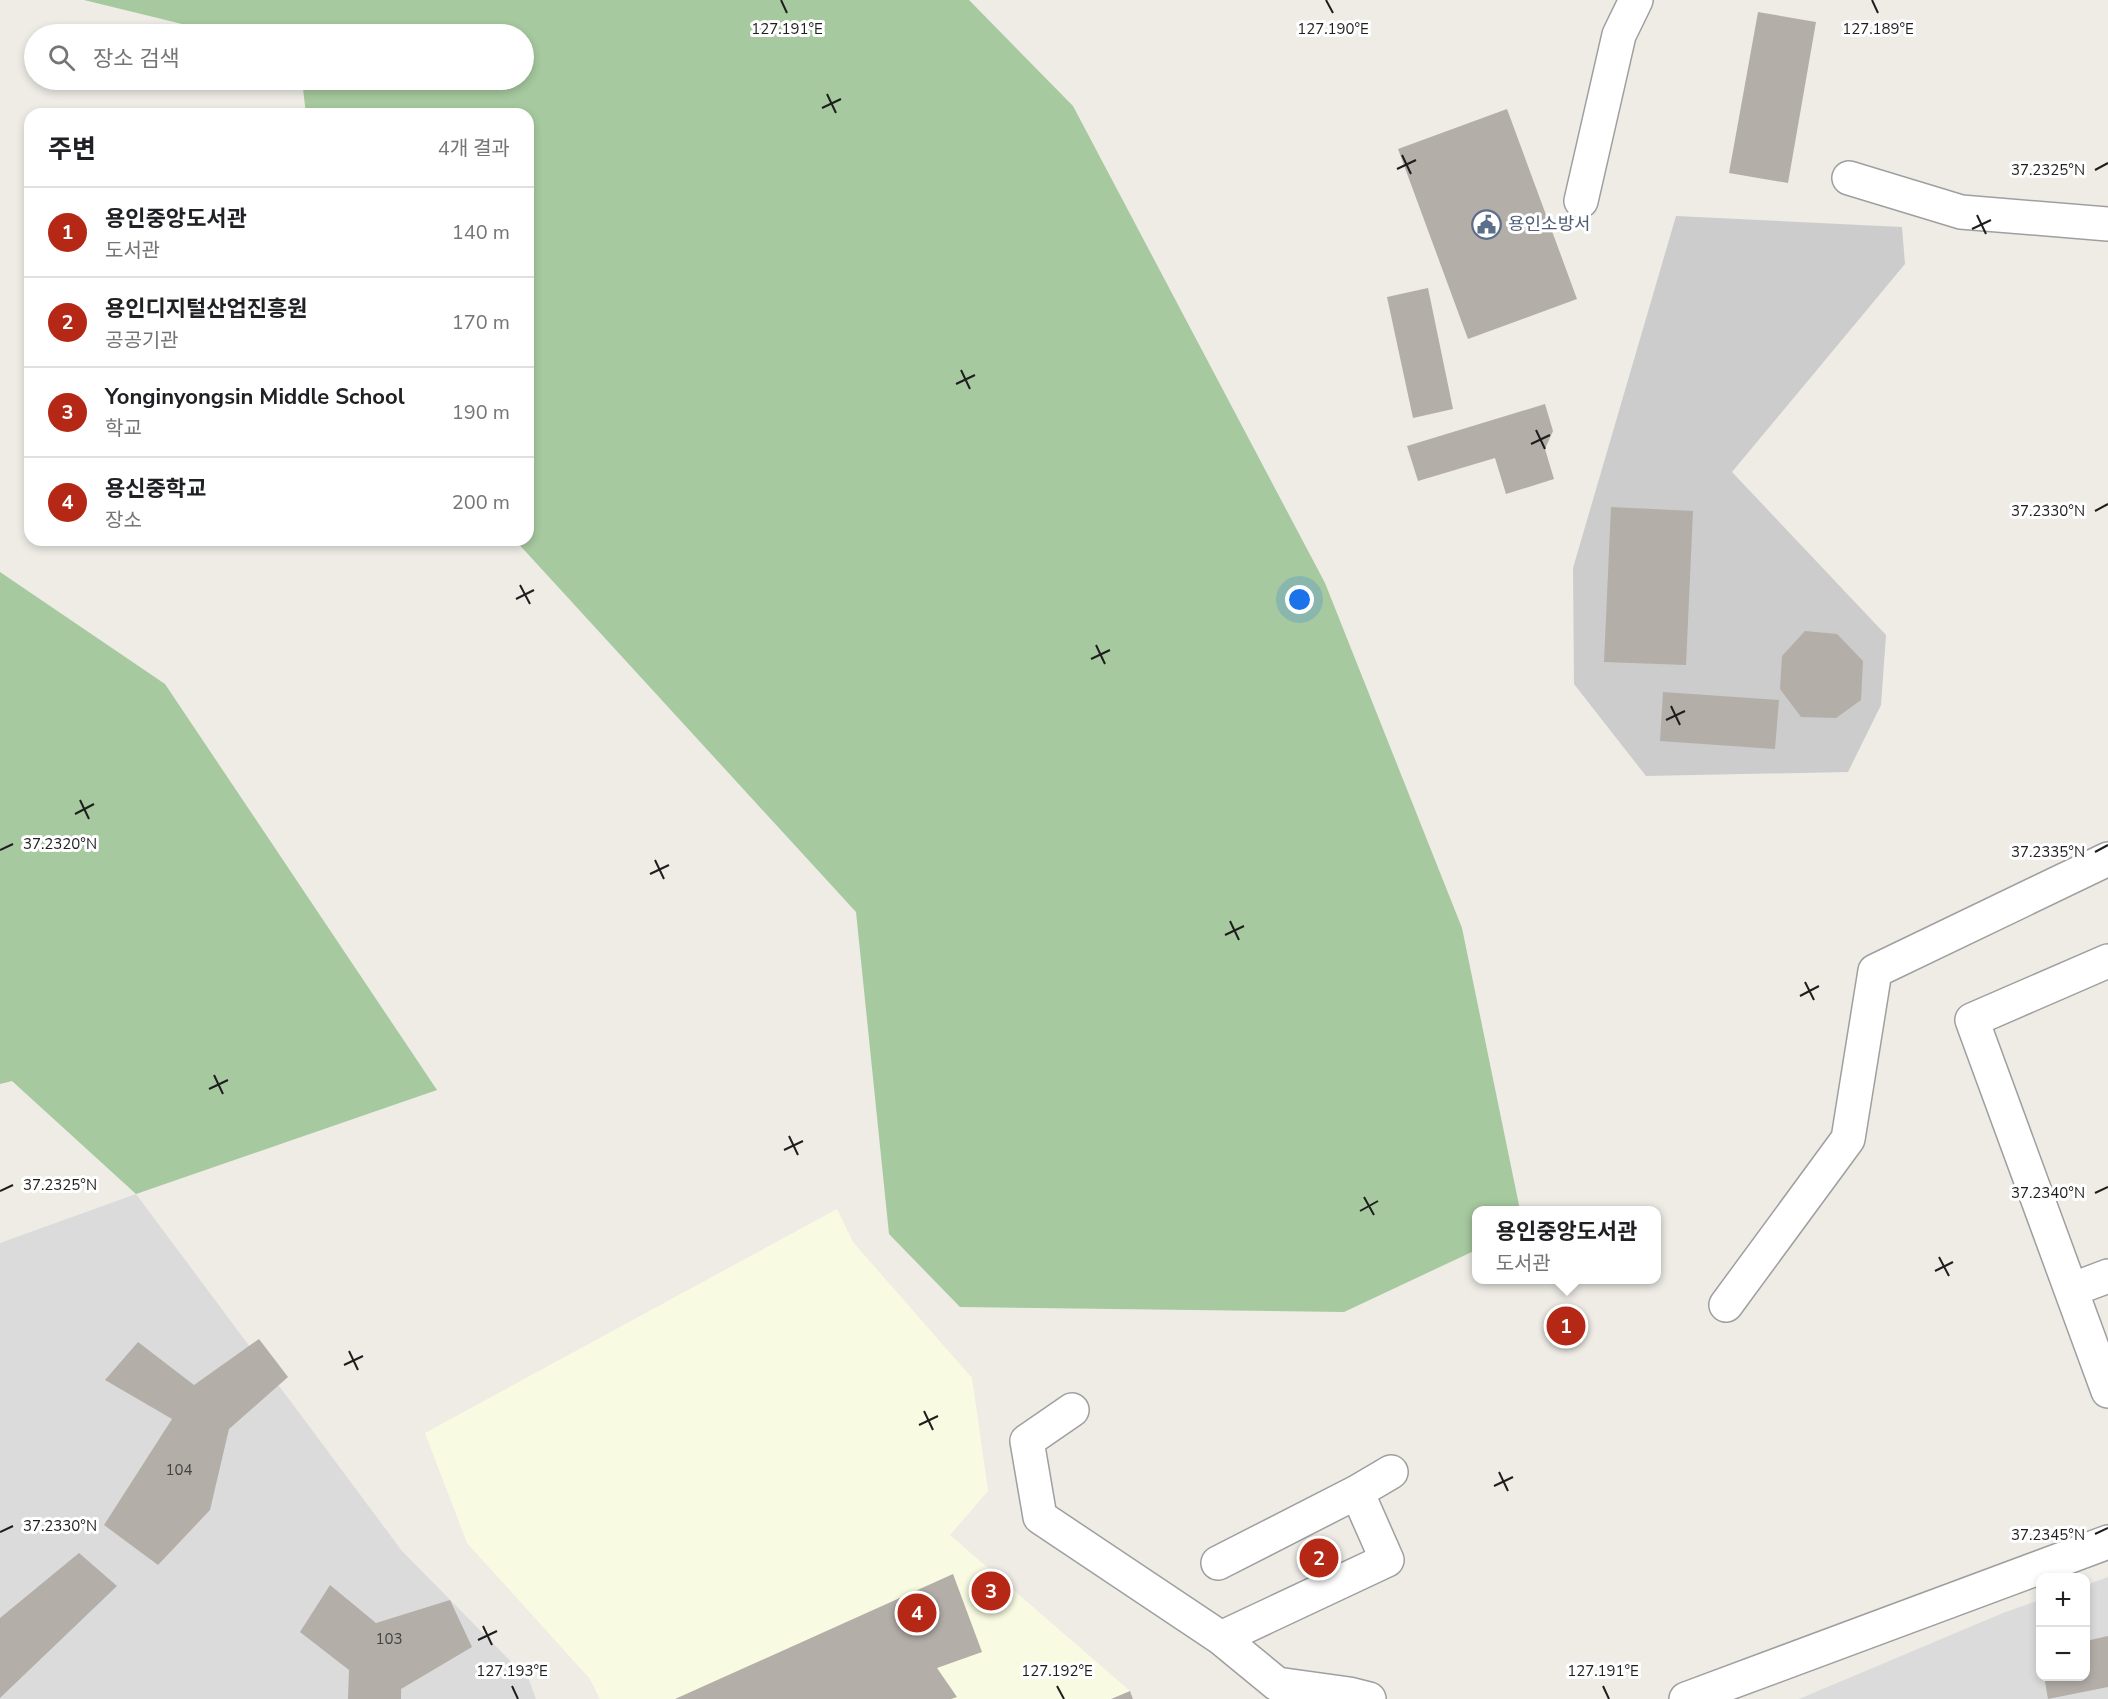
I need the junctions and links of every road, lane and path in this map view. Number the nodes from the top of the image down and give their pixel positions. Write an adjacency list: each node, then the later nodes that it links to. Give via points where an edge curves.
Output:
1 (1636, 0): 3 (street, via 1619,35)
2 (1849, 178): 4 (street, via 1961,212)
3 (1581, 201)
4 (2108, 224)
5 (2108, 859): 9 (street, via 1875,971 1848,1139)
6 (2108, 961): 8 (street, via 1972,1020)
7 (2108, 1276): 8 (street)
8 (2071, 1290): 10 (street)
9 (1726, 1305)
10 (2108, 1391)
11 (1071, 1410): 16 (street, via 1027,1441 1040,1517)
12 (1391, 1472): 13 (street)
13 (1357, 1492): 15 (street); 16 (street, via 1387,1560)
14 (2108, 1542): 18 (street)
15 (1218, 1563)
16 (1221, 1638): 17 (street, via 1277,1684)
17 (1369, 1699)
18 (1686, 1699)

